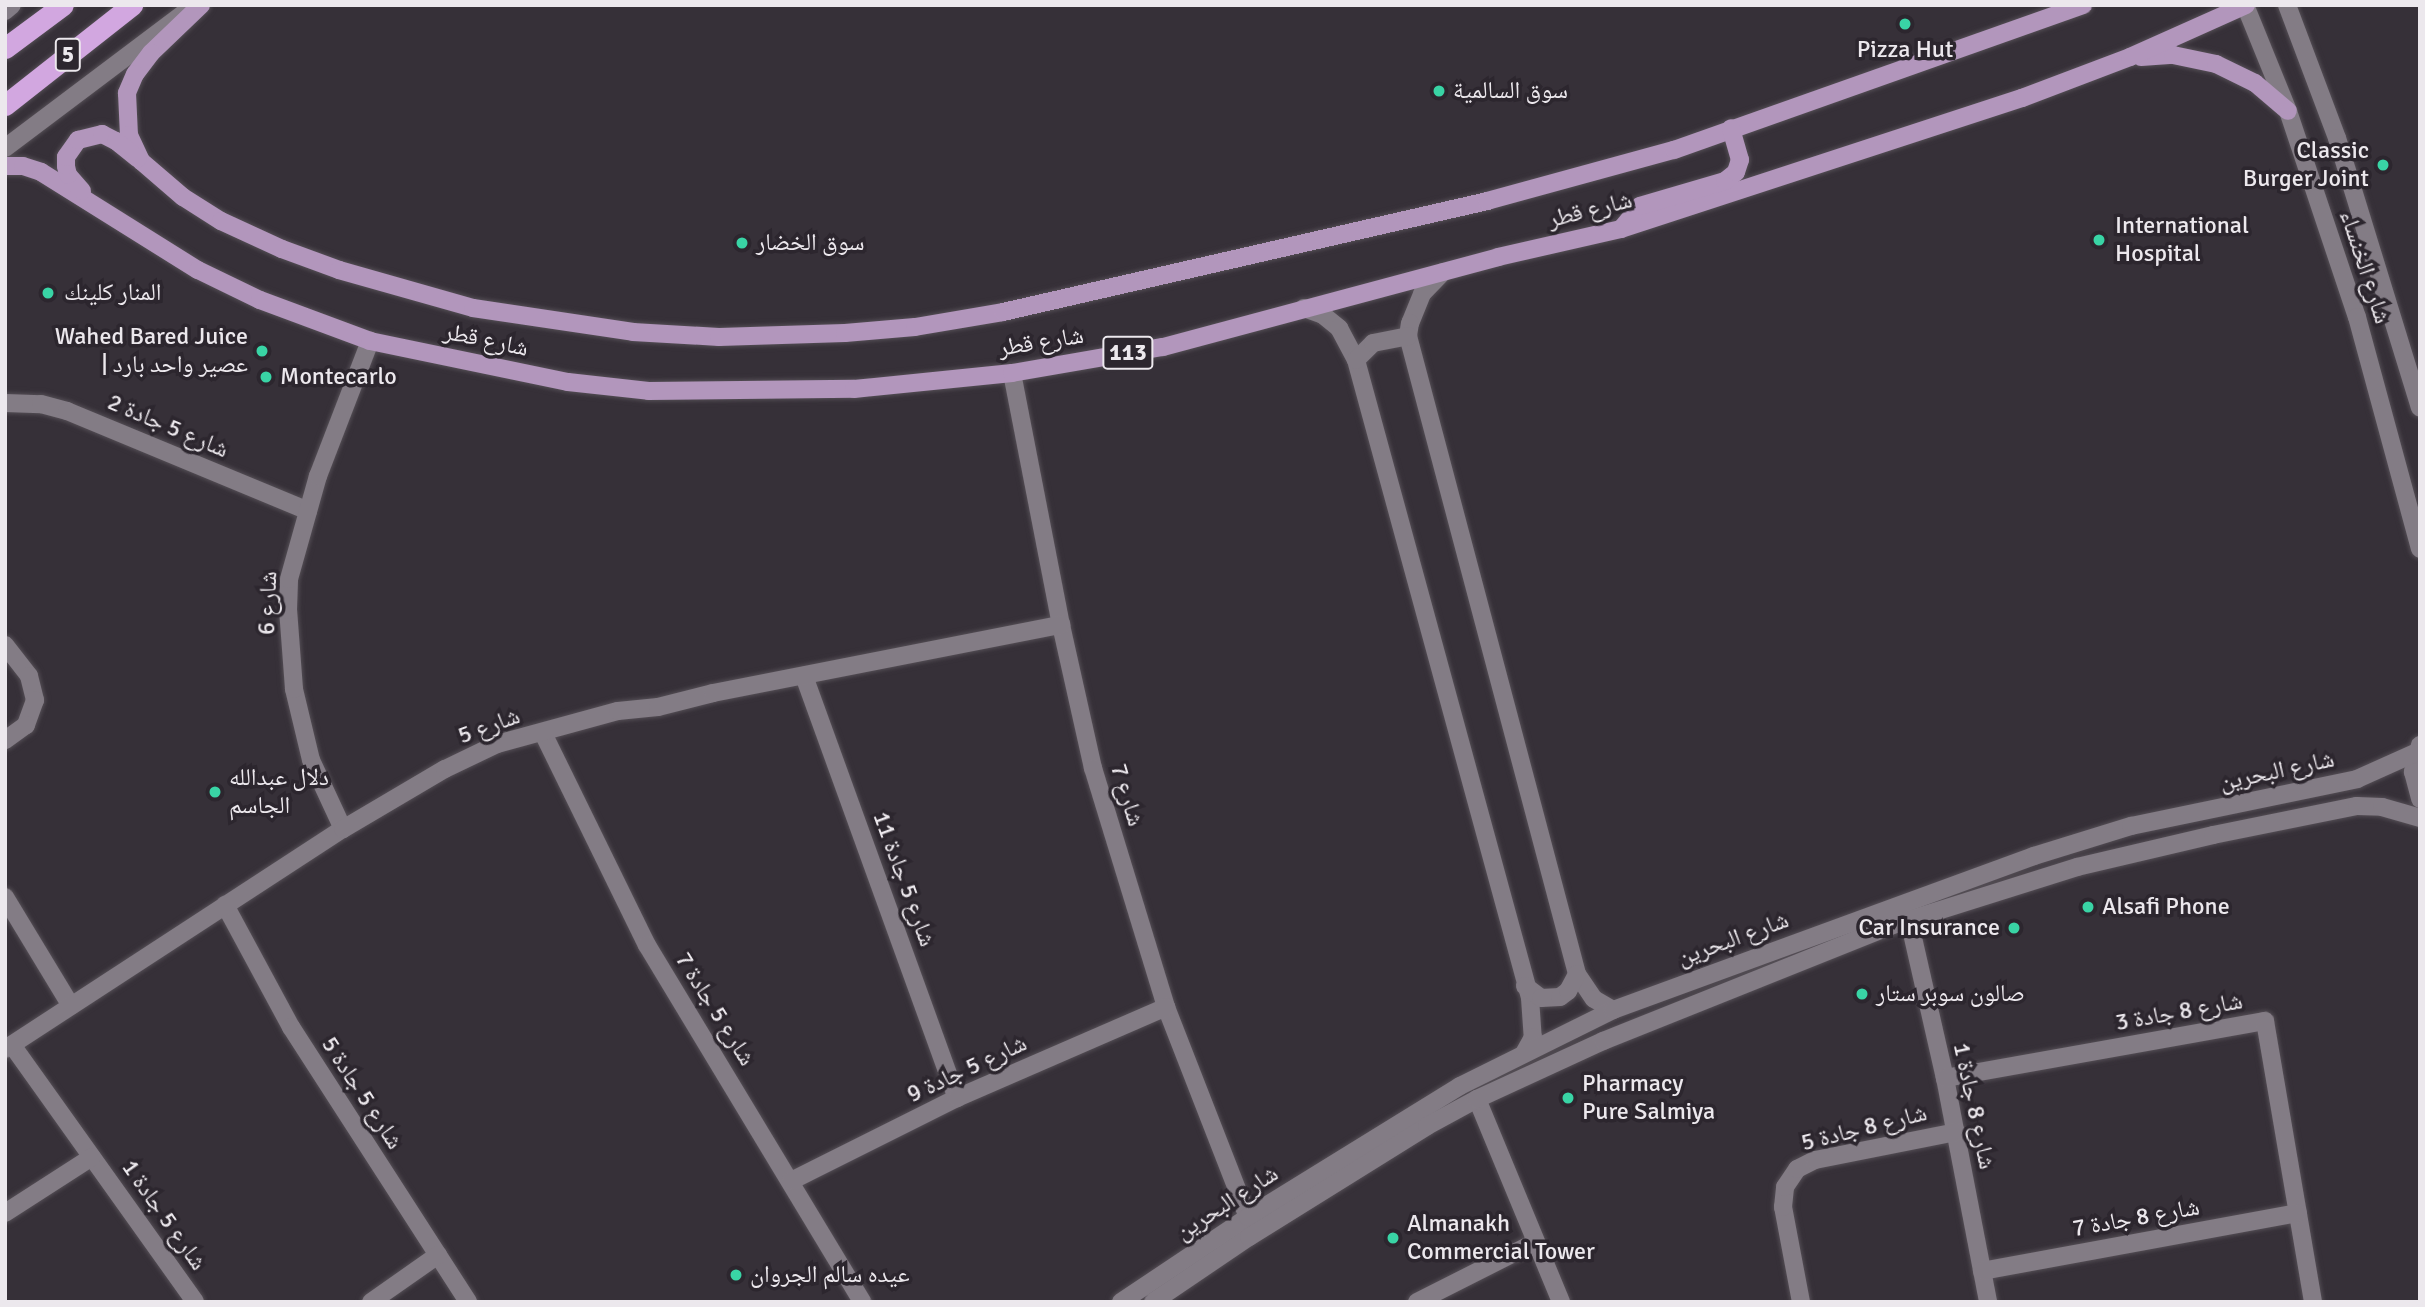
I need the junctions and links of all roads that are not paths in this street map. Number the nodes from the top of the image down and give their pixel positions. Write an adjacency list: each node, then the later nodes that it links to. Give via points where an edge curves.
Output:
1 (12, 5): 9 (street)
2 (63, 5): 10 (highway, 5)
3 (132, 5): 12 (highway, 5)
4 (194, 5): 15 (street)
5 (201, 5): 16 (main road, شارع قطر, via 151,54 127,93 129,135)
6 (2082, 5): 14 (main road, شارع قطر)
7 (2245, 5): 11 (main road, شارع قطر / 113); 13 (street, شارع الخنساء)
8 (2287, 5): 27 (street, شارع الخنساء, via 2337,138)
9 (5, 11)
10 (5, 48)
11 (2130, 57): 13 (main road, via 2173,55 2216,64 2255,83); 19 (main road, شارع قطر / 113, via 1983,111)
12 (5, 105)
13 (2288, 111): 29 (street, شارع الخنساء, via 2357,317)
14 (1731, 128): 16 (main road, شارع قطر, via 1674,150 1487,201 1024,309 915,327 719,337 633,332 473,308 339,270 221,221 183,197); 19 (main road, via 1740,160 1736,172 1726,181 1640,206)
15 (5, 148)
16 (141, 161): 18 (main road, via 102,134 78,140 70,147 66,166)
17 (5, 166): 18 (main road, شارع قطر / 113, via 41,172)
18 (88, 199): 23 (main road, شارع قطر / 113, via 198,270 271,304)
19 (1621, 229): 20 (main road, شارع قطر / 113)
20 (1443, 272): 21 (main road, شارع قطر / 113); 22 (street, via 1422,294)
21 (1304, 308): 24 (street, via 1339,328); 25 (main road, شارع قطر / 113, via 1163,346)
22 (1408, 336): 24 (street, via 1373,343); 42 (street)
23 (370, 341): 25 (main road, شارع قطر / 113, via 568,382 649,391 854,389); 28 (street, شارع 6)
24 (1356, 360): 43 (street)
25 (1012, 373): 30 (street, شارع 7)
26 (5, 403): 28 (street, شارع 5 جادة 2, via 41,404 67,411)
27 (2420, 408)
28 (307, 511): 38 (street, شارع 6, via 289,579 295,689 311,760)
29 (2420, 549)
30 (1060, 625): 32 (street, شارع 5); 45 (street, شارع 7, via 1093,768)
31 (5, 645): 34 (street, via 29,676 35,701 26,725)
32 (804, 676): 33 (street, شارع 5, via 618,711); 50 (street, شارع 5 جادة 11)
33 (543, 733): 38 (street, شارع 5, via 497,744 445,769); 54 (street, شارع 5 جادة 7, via 647,945)
34 (5, 740)
35 (2418, 749): 36 (street, via 2413,772); 46 (street, شارع البحرين, via 2357,779 2131,826 2034,856)
36 (2420, 799)
37 (2420, 818): 41 (street, شارع البحرين, via 2382,807 2344,809 2077,867)
38 (343, 830): 40 (street, شارع 5)
39 (5, 897): 44 (street)
40 (225, 905): 44 (street, شارع 5); 59 (street, شارع 5 جادة 5, via 291,1027)
41 (1909, 920): 49 (street, شارع 8 جادة 1); 51 (street, شارع البحرين, via 1615,1036)
42 (1577, 974): 43 (street, via 1569,991 1551,999); 46 (street, via 1594,999)
43 (1525, 986): 48 (street, via 1534,1024)
44 (71, 1006): 47 (street, شارع 5)
45 (1166, 1007): 50 (street, شارع 5 جادة 9); 57 (street, شارع 7)
46 (1614, 1010): 48 (street, شارع البحرين)
47 (9, 1047): 53 (street, شارع 5 جادة 1)
48 (1524, 1053): 57 (street, شارع البحرين, via 1460,1086)
49 (1945, 1078): 52 (street, شارع 8 جادة 1); 56 (street, شارع 8 جادة 3, via 2265,1021)
50 (957, 1098): 54 (street, شارع 5 جادة 9)
51 (1477, 1099): 58 (street); 66 (street, شارع البحرين, via 1261,1229)
52 (1955, 1132): 60 (street, شارع 8 جادة 1); 69 (street, شارع 8 جادة 5, via 1815,1160 1789,1177 1782,1197)
53 (93, 1157): 55 (street, شارع 5 جادة 1); 61 (street, شارع 5 جادة 1)
54 (791, 1181): 64 (street, شارع 5 جادة 7)
55 (5, 1213)
56 (2298, 1213): 60 (street, شارع 8 جادة 7); 71 (street, شارع 8 جادة 3)
57 (1248, 1217): 65 (street, شارع البحرين)
58 (1536, 1242): 67 (street); 68 (street)
59 (438, 1255): 62 (street); 63 (street, شارع 5 جادة 5)
60 (1982, 1271): 70 (street, شارع 8 جادة 1)
61 (195, 1302)
62 (371, 1302)
63 (468, 1302)
64 (862, 1302)
65 (1121, 1302)
66 (1153, 1302)
67 (1417, 1302)
68 (1561, 1302)
69 (1801, 1302)
70 (1988, 1302)
71 (2313, 1302)

